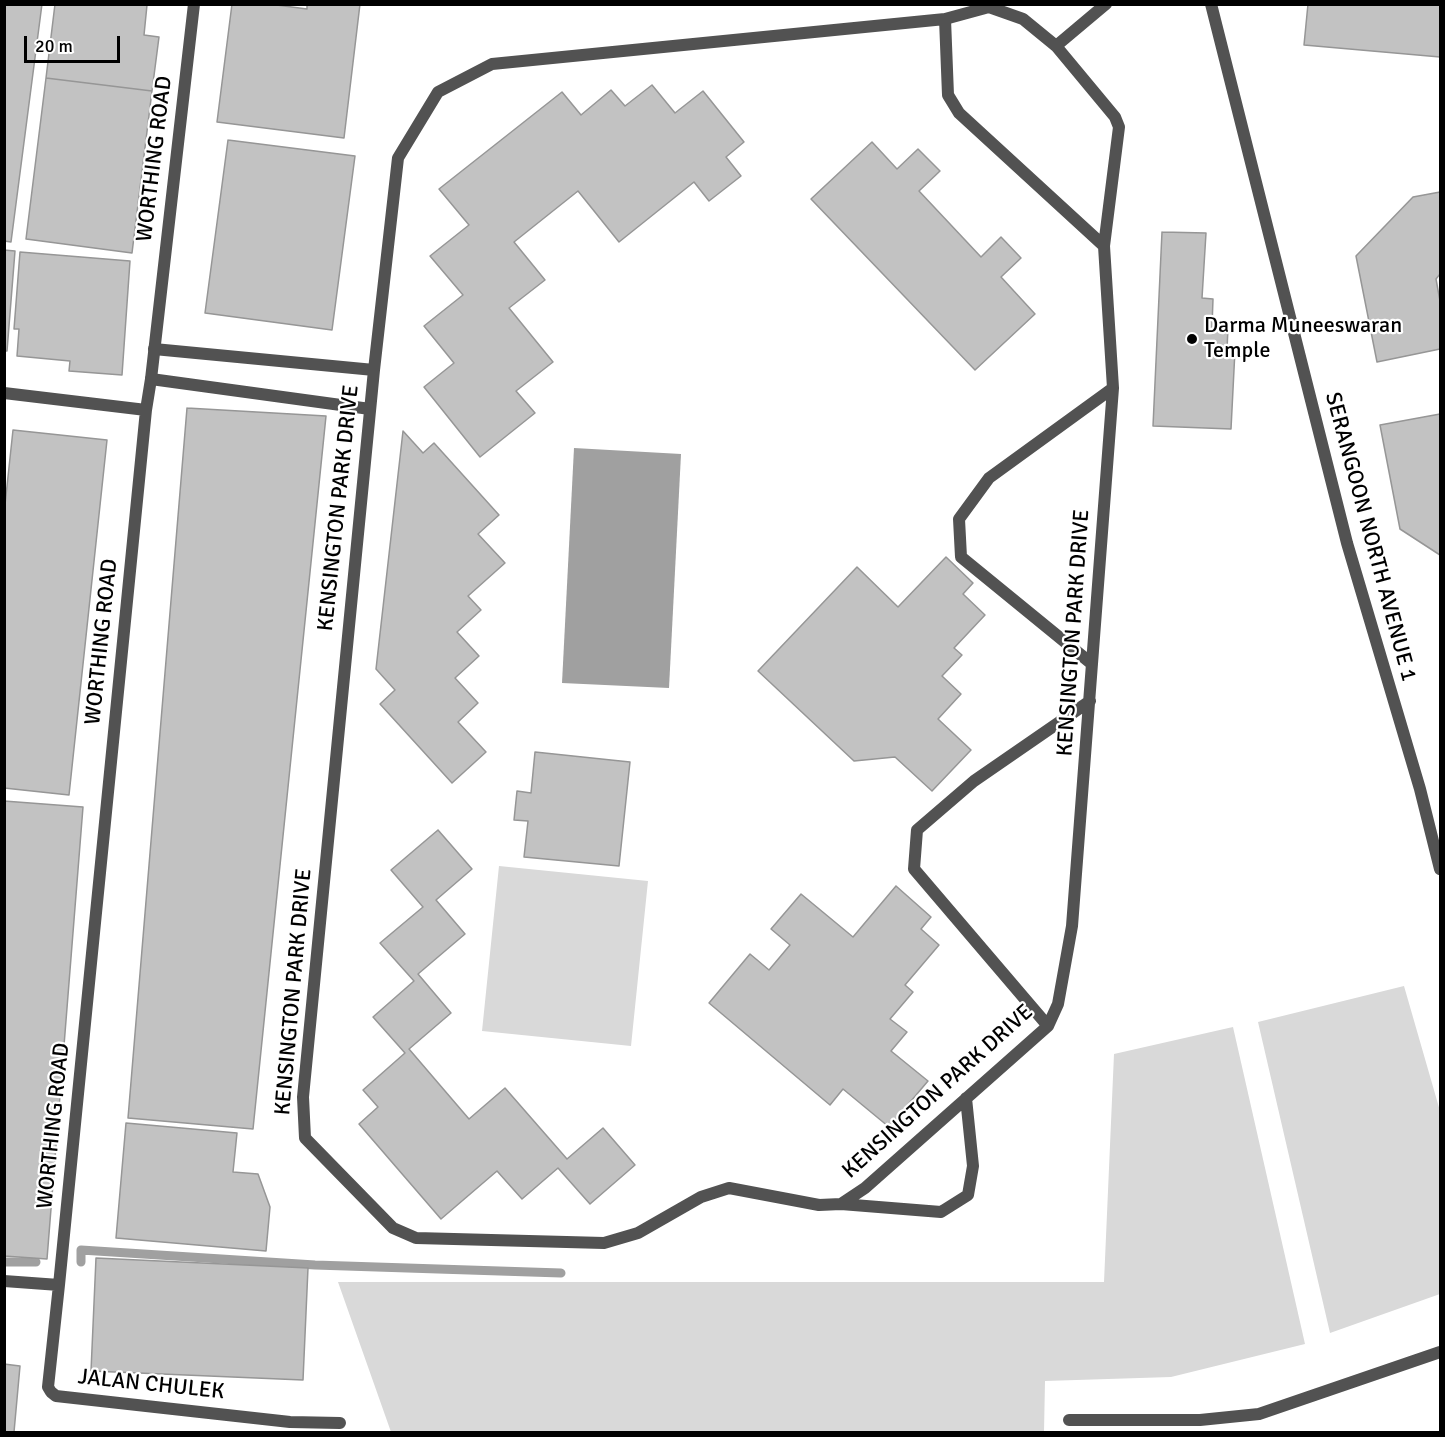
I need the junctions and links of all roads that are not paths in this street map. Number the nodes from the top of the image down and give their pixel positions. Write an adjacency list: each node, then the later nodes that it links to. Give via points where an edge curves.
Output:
1 (194, 4): 7 (street, WORTHING ROAD)
2 (1106, 4): 5 (street)
3 (1211, 4): 16 (street, SERANGOON NORTH AVENUE 1, via 1347,543)
4 (945, 19): 5 (street, KENSINGTON PARK DRIVE, via 988,7 1023,19); 6 (street, via 948,95 959,113); 8 (street, KENSINGTON PARK DRIVE, via 492,63 438,92 398,158)
5 (1056, 46): 6 (street, KENSINGTON PARK DRIVE, via 1118,122)
6 (1104, 246): 10 (street, KENSINGTON PARK DRIVE)
7 (154, 349): 8 (street); 9 (street, WORTHING ROAD)
8 (374, 370): 12 (street, KENSINGTON PARK DRIVE)
9 (151, 379): 12 (street); 13 (street, WORTHING ROAD)
10 (1113, 388): 14 (street, KENSINGTON PARK DRIVE); 14 (street, via 989,478 959,519 961,557)
11 (4, 393): 13 (street)
12 (370, 409): 19 (street, KENSINGTON PARK DRIVE, via 303,1097 305,1138 393,1228 416,1238 604,1243 638,1233 701,1197 729,1188 819,1205)
13 (146, 410): 21 (street, WORTHING ROAD)
14 (1092, 664): 15 (street, KENSINGTON PARK DRIVE)
15 (1090, 701): 17 (street, KENSINGTON PARK DRIVE, via 1072,926 1058,1004); 17 (street, via 974,781 917,830 914,869)
16 (1440, 869)
17 (1047, 1026): 18 (street, KENSINGTON PARK DRIVE)
18 (966, 1098): 19 (street, KENSINGTON PARK DRIVE, via 865,1188); 19 (street, via 973,1166 968,1195 941,1212)
19 (841, 1204)
20 (4, 1281): 21 (street)
21 (59, 1285): 24 (street, JALAN CHULEK, via 48,1387 56,1396 290,1422)
22 (1440, 1352): 23 (street, via 1259,1414 1200,1420)
23 (1069, 1420)
24 (340, 1423)

